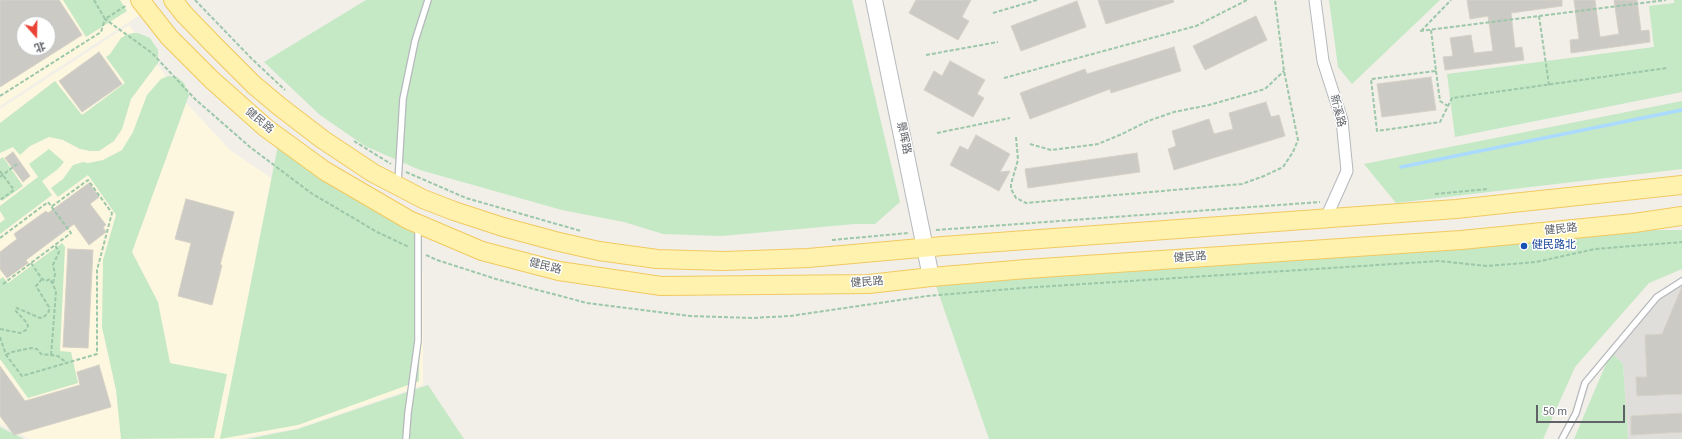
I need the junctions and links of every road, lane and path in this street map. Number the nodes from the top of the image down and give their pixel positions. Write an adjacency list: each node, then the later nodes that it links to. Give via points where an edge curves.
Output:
1 (94, 0): 14 (path)
2 (173, 0): 32 (main road, via 254,85 279,106 322,139 373,173)
3 (428, 0): 32 (lane, via 415,41 403,99)
4 (874, 0): 43 (street, 景晖路)
5 (1037, 0): 12 (path)
6 (1247, 0): 21 (path, via 1196,26)
7 (1274, 0): 19 (path)
8 (1315, 0): 37 (street, 新溪路, via 1323,61 1342,120 1347,171)
9 (1451, 0): 15 (path, via 1420,32)
10 (1666, 0): 13 (path)
11 (135, 2): 14 (path); 39 (main road, 健民路, via 197,65 266,128 325,171)
12 (993, 12)
13 (1539, 16): 15 (path); 22 (path)
14 (105, 19): 23 (path, via 101,32)
15 (1431, 30): 20 (path)
16 (998, 42): 17 (path)
17 (926, 55)
18 (1666, 68): 22 (path)
19 (1284, 71): 27 (path, via 1298,140 1294,152 1283,167 1242,184 1026,203 1016,198 1011,189 1018,160); 28 (path, via 1265,89 1174,112 1098,144 1051,150)
20 (1436, 71): 24 (path, via 1440,102); 24 (path, via 1370,79 1377,131 1440,122)
21 (1004, 78)
22 (1549, 85): 24 (path, via 1452,98)
23 (0, 96)
24 (1448, 106)
25 (1010, 118): 26 (path)
26 (937, 133)
27 (1016, 137)
28 (1030, 144)
29 (17, 164): 31 (path)
30 (0, 171): 31 (path)
31 (1, 176): 34 (path, via 14,190)
32 (398, 186): 43 (main road, via 454,211 555,241 599,251 657,259 724,261 808,258)
33 (1682, 186): 37 (main road, via 1456,209)
34 (0, 200)
35 (51, 207): 41 (path, via 48,202); 42 (path, via 71,234); 54 (path, via 88,180 112,213 97,270 97,354)
36 (1682, 216): 38 (main road, 健民路)
37 (1326, 218): 43 (main road)
38 (1634, 223): 40 (street); 45 (main road, 健民路, via 1461,240)
39 (418, 224): 45 (main road, 健民路, via 482,251 559,272 661,286 869,284); 55 (lane, via 418,341)
40 (1682, 224)
41 (0, 238)
42 (55, 245): 44 (path); 48 (path, via 59,252 53,264 56,274)
43 (925, 247): 45 (street, 景晖路)
44 (31, 263): 46 (path); 49 (path)
45 (931, 277)
46 (42, 279): 48 (path); 50 (path, via 36,286 49,307 45,316 40,318 17,308 15,310 27,323 26,330 20,333)
47 (1682, 281): 56 (lane, via 1657,297 1585,383 1576,414)
48 (53, 283): 53 (path, via 56,291)
49 (4, 284)
50 (0, 329)
51 (0, 338): 52 (path)
52 (6, 355): 53 (path, via 31,348 37,349 41,354); 54 (path, via 22,376)
53 (52, 356): 54 (path, via 58,356)
54 (67, 363)
55 (406, 439)
56 (1562, 439)

